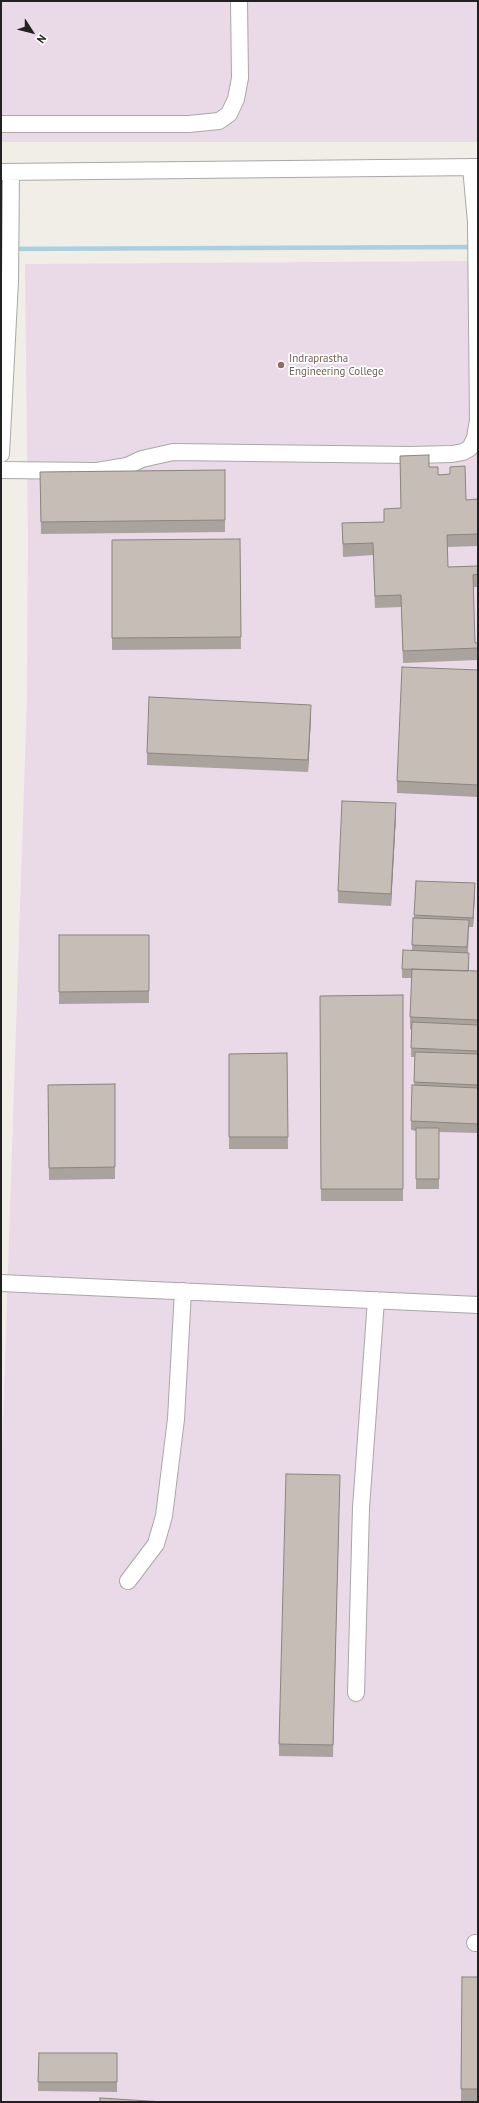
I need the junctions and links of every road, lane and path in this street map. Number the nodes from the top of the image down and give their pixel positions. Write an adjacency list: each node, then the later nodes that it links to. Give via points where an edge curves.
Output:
1 (239, 1): 2 (street, via 240,78 236,99 229,114 219,121 189,124)
2 (1, 124)
3 (475, 167): 4 (street); 6 (street, via 478,420 475,438 470,448 452,454 410,455 173,452 142,459 127,466 97,471)
4 (6, 172): 5 (street, via 10,225 10,282)
5 (1, 454)
6 (1, 470)
7 (1, 1283): 8 (street)
8 (183, 1291): 9 (street); 11 (street, via 176,1419 164,1516 156,1544)
9 (376, 1300): 10 (street); 12 (street, via 361,1508)
10 (478, 1305)
11 (128, 1581)
12 (356, 1693)

